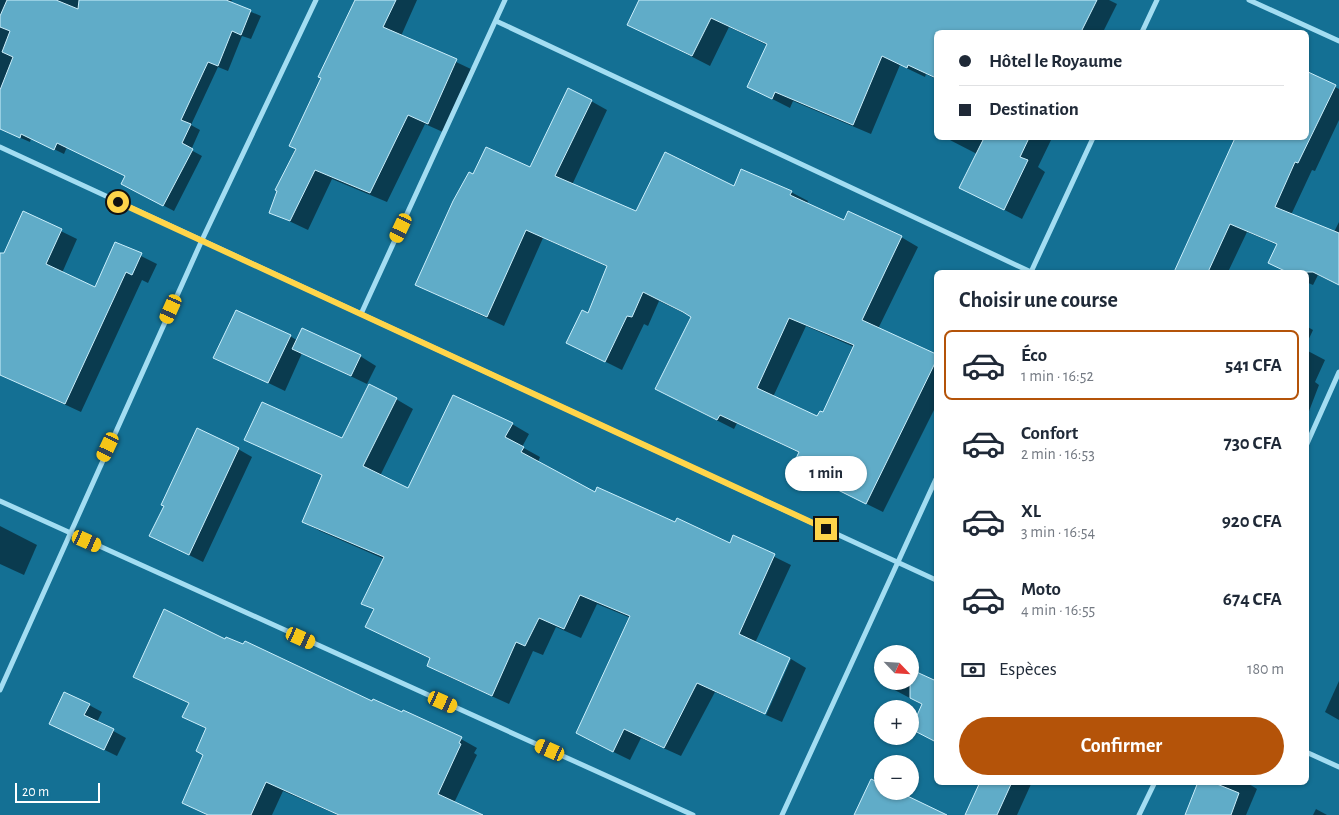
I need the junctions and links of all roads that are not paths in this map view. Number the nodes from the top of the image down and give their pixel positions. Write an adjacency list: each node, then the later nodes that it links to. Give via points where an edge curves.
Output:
1 (316, 0): 10 (street)
2 (505, 0): 5 (street)
3 (1157, 0): 6 (street)
4 (1249, 0): 7 (street)
5 (496, 22): 11 (street); 13 (street)
6 (1143, 30)
7 (1339, 41)
8 (1092, 140): 12 (street)
9 (0, 147): 10 (street)
10 (202, 240): 13 (street); 18 (street)
11 (1027, 270)
12 (1032, 270)
13 (361, 314): 19 (street)
14 (1339, 372): 15 (street)
15 (1309, 439)
16 (934, 483): 19 (street)
17 (0, 501): 18 (street)
18 (70, 533): 21 (street); 25 (street)
19 (898, 562): 20 (street); 26 (street)
20 (934, 579)
21 (0, 690)
22 (1309, 753): 23 (street)
23 (1339, 767)
24 (1154, 785): 27 (street)
25 (692, 815)
26 (782, 815)
27 (1139, 815)

